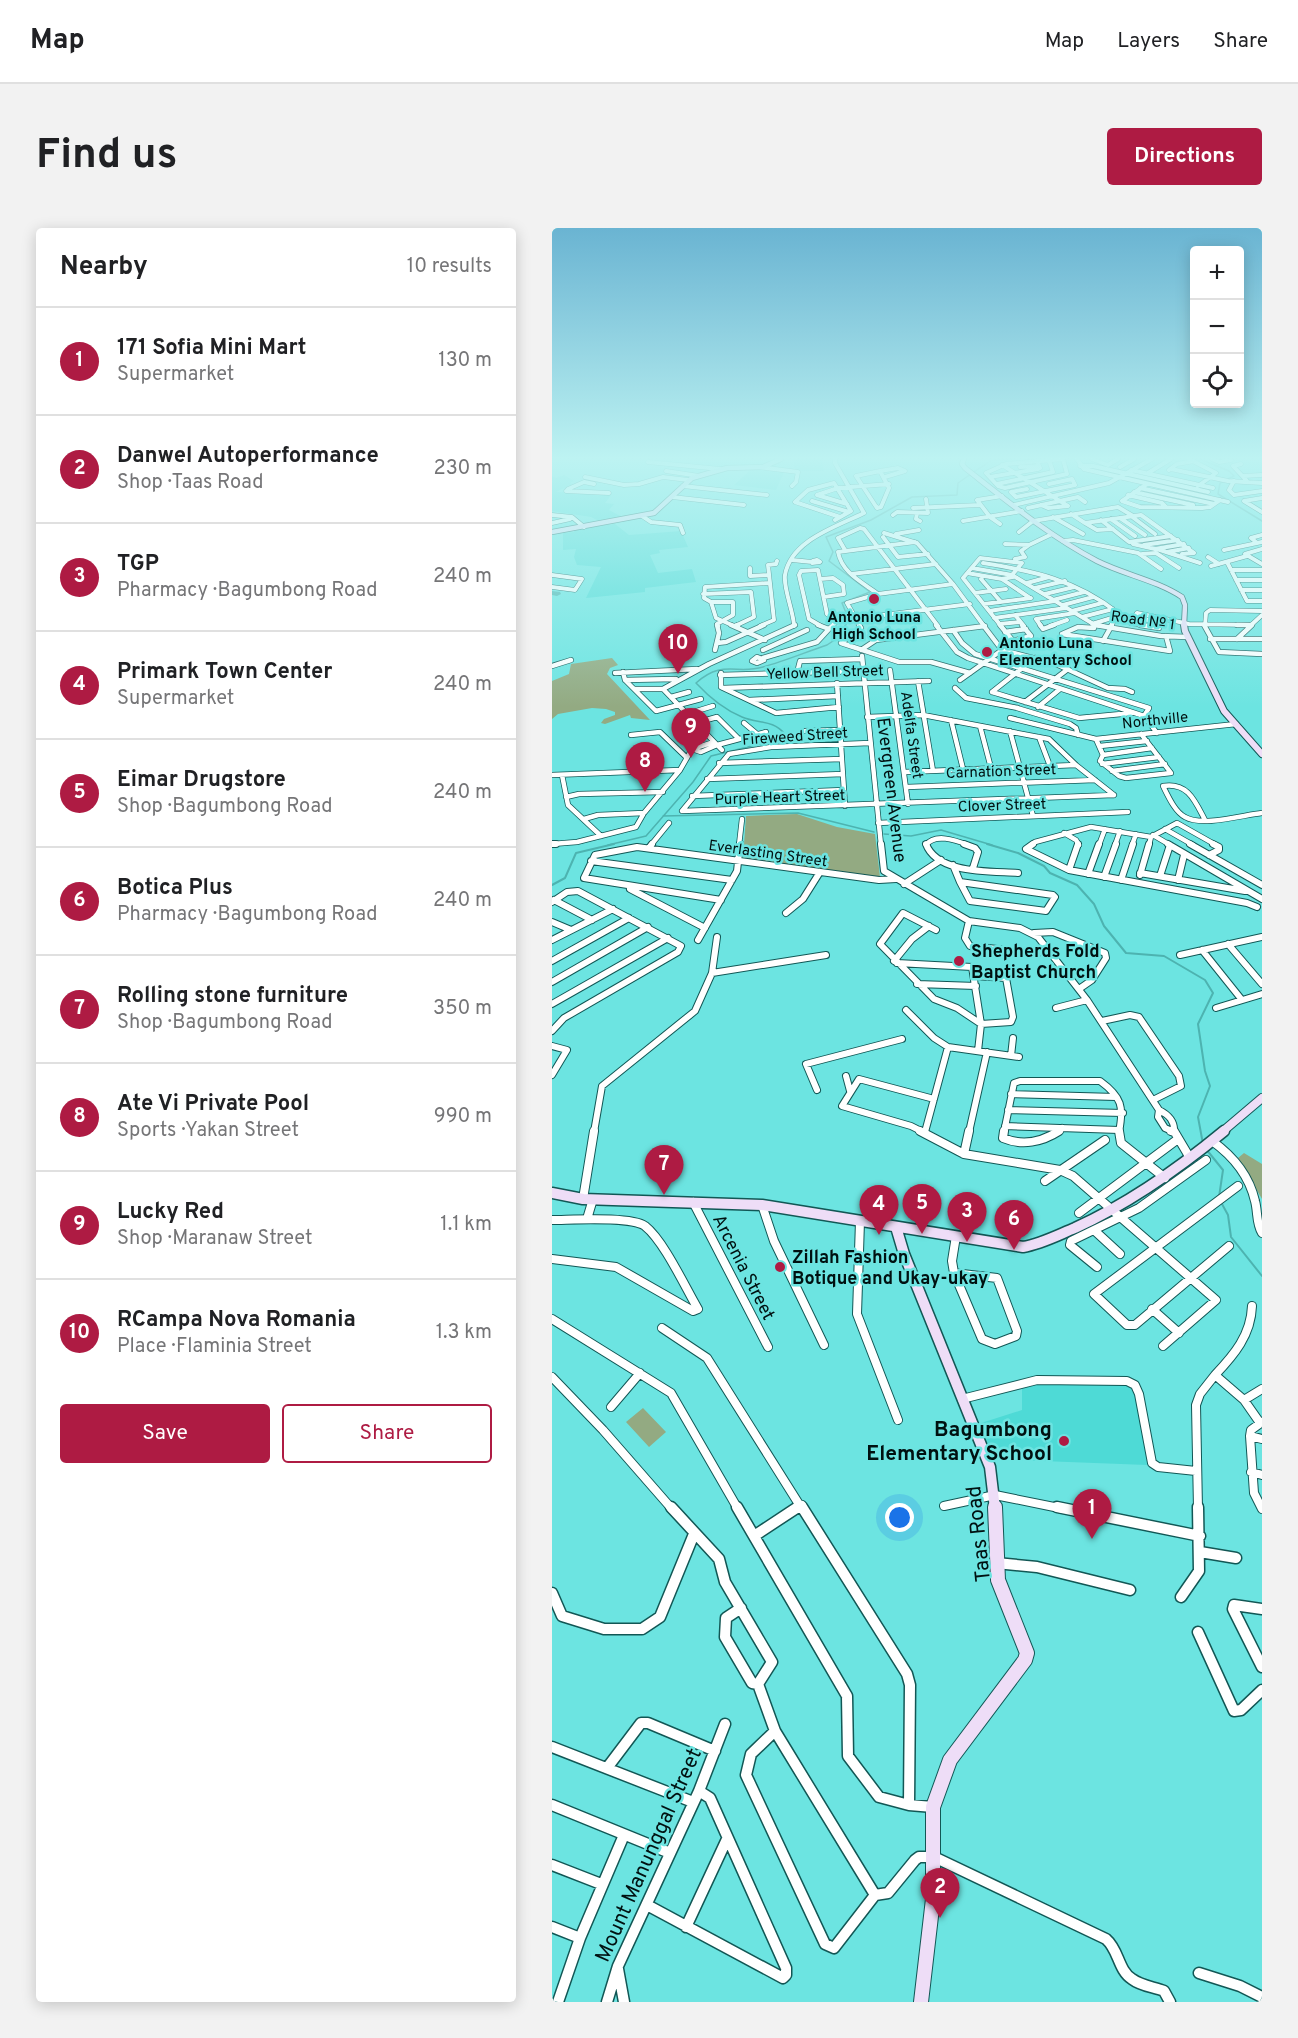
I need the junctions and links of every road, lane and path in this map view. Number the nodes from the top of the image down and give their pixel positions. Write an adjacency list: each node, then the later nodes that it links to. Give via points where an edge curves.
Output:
1 (808, 542): 32 (street)
2 (840, 542): 22 (street)
3 (874, 542): 19 (street)
4 (887, 542): 16 (street)
5 (915, 542): 16 (street); 25 (street)
6 (1036, 542): 17 (street)
7 (1064, 542): 114 (main road, via 1103,564 1180,595 1185,602)
8 (1082, 542): 27 (street)
9 (1129, 542): 18 (street)
10 (1165, 542): 18 (street)
11 (1181, 542): 15 (street)
12 (1256, 542): 13 (street); 31 (street, via 1224,549)
13 (1262, 542)
14 (1005, 544): 17 (street)
15 (1184, 544): 20 (street); 21 (street)
16 (889, 545): 19 (street); 25 (street, via 898,557)
17 (1029, 545): 26 (street, via 1022,551 1023,558)
18 (1142, 545): 21 (street)
19 (877, 546): 22 (street); 43 (street)
20 (1189, 548): 24 (street); 28 (street, via 1194,553)
21 (1155, 549): 24 (street)
22 (845, 550): 51 (street, via 838,552 838,558)
23 (1262, 551): 29 (street, via 1248,552)
24 (1165, 552): 35 (street)
25 (928, 554): 36 (street)
26 (984, 554)
27 (1142, 554): 41 (street, via 1156,553); 46 (street)
28 (1182, 554)
29 (1247, 556): 31 (street); 38 (street)
30 (1208, 557): 37 (street)
31 (1238, 559): 34 (street)
32 (792, 560): 47 (street, via 820,562); 143 (street, via 785,576 796,625)
33 (977, 562): 44 (street); 45 (street); 45 (street, via 981,558 1022,563)
34 (1227, 562): 37 (street); 48 (street)
35 (1200, 563)
36 (936, 564): 43 (street); 66 (street)
37 (1219, 564): 40 (street)
38 (1262, 564)
39 (768, 565): 54 (street)
40 (1211, 566)
41 (1179, 567)
42 (750, 568): 54 (street, via 750,576)
43 (893, 568): 51 (street); 71 (street)
44 (972, 568): 52 (street); 56 (street)
45 (1017, 569): 50 (street); 56 (street)
46 (1161, 569)
47 (818, 570): 59 (street); 124 (street, via 802,570 799,575 809,619)
48 (1231, 570): 49 (street); 61 (street)
49 (1262, 570)
50 (1037, 572): 56 (street); 57 (street)
51 (851, 573): 80 (street)
52 (967, 573): 55 (street); 78 (street, via 963,578)
53 (552, 575): 68 (street, via 582,579 575,590)
54 (768, 575): 64 (street)
55 (983, 576): 58 (street); 76 (street, via 981,579)
56 (1015, 576): 60 (street); 65 (street)
57 (1052, 577): 63 (street); 65 (street)
58 (996, 578): 60 (street); 72 (street)
59 (820, 579): 82 (street); 82 (street, via 833,578 843,585 844,594)
60 (1002, 579): 67 (street)
61 (1236, 580): 62 (street); 74 (street)
62 (1262, 580)
63 (1065, 581): 69 (street); 70 (street)
64 (769, 583): 79 (street, via 708,586); 129 (street, via 774,620)
65 (1027, 583): 69 (street)
66 (953, 584): 71 (street); 91 (street)
67 (1012, 586): 72 (street); 73 (street)
68 (552, 587)
69 (1034, 587): 73 (street); 81 (street)
70 (1074, 587): 77 (street); 81 (street)
71 (909, 589): 80 (street); 97 (street)
72 (1005, 589): 76 (street); 85 (street)
73 (1018, 590): 84 (street)
74 (1241, 590): 75 (street); 87 (street, via 1247,601)
75 (1262, 590)
76 (992, 591): 78 (street); 89 (street)
77 (1084, 592): 83 (street); 86 (street)
78 (975, 593): 92 (street)
79 (703, 594): 88 (street); 118 (street, via 751,592 754,617)
80 (878, 594): 151 (street, via 847,603 861,628 841,643)
81 (1045, 594): 86 (street)
82 (824, 597): 124 (street, via 827,614 836,622)
83 (1093, 597): 90 (street); 94 (street)
84 (1030, 598): 85 (street); 93 (street)
85 (1011, 601): 89 (street); 95 (street)
86 (1054, 601): 93 (street); 94 (street)
87 (1262, 601)
88 (711, 602): 111 (street, via 714,615); 111 (street, via 733,602 733,615)
89 (1001, 602): 92 (street)
90 (1102, 603): 96 (street); 99 (street)
91 (970, 604): 97 (street); 119 (street)
92 (984, 604): 98 (street)
93 (1040, 604): 95 (street)
94 (1064, 606): 99 (street); 101 (street)
95 (1015, 607): 98 (street); 101 (street)
96 (1113, 609): 105 (street); 106 (street, via 1118,613)
97 (925, 610): 104 (street); 130 (street)
98 (989, 611): 108 (street)
99 (1074, 612): 103 (street); 105 (street)
100 (1262, 613): 116 (street, via 1210,610); 117 (street)
101 (1021, 614): 102 (street)
102 (1015, 615): 108 (street); 113 (street)
103 (1060, 616): 109 (street); 109 (street, via 1036,620 1045,629)
104 (868, 617)
105 (1082, 617): 120 (street)
106 (1115, 617): 120 (street); 123 (street)
107 (1134, 617): 110 (street, via 1137,613); 112 (street); 121 (street, via 1131,623)
108 (994, 618): 115 (street)
109 (1066, 620): 122 (street)
110 (1158, 620): 112 (street); 114 (street); 121 (street, via 1160,628)
111 (722, 621): 118 (street); 132 (street, via 717,624)
112 (1150, 621): 121 (street)
113 (1020, 622): 115 (street); 125 (street)
114 (1185, 623): 116 (street); 137 (main road)
115 (999, 624): 131 (street)
116 (1201, 624): 117 (street); 140 (street)
117 (1251, 625): 141 (street)
118 (735, 626): 129 (street)
119 (985, 626): 127 (street); 152 (street)
120 (1094, 626): 122 (street); 123 (street, Road № 1); 138 (street)
121 (1147, 626)
122 (1078, 627): 133 (street); 138 (street, via 1062,634)
123 (1110, 628): 128 (street, Road № 1); 144 (street)
124 (830, 629): 147 (street)
125 (1026, 629): 131 (street); 131 (street, via 1030,636 1014,641)
126 (807, 630): 135 (street)
127 (953, 630): 130 (street); 157 (street, via 969,649)
128 (1127, 630): 134 (street, Road № 1); 146 (street)
129 (749, 632): 139 (street); 143 (street)
130 (941, 632): 151 (street, via 876,640); 162 (street, via 957,652)
131 (1005, 632)
132 (719, 633): 139 (street); 145 (street)
133 (1072, 633)
134 (1144, 633): 136 (street, Road № 1); 148 (street)
135 (794, 636): 147 (street); 156 (street, via 763,650)
136 (1164, 636): 137 (street, Road № 1); 149 (street); 149 (street, via 1171,651)
137 (1188, 637): 216 (main road, via 1216,696)
138 (1088, 638): 144 (street)
139 (733, 639): 145 (street)
140 (1210, 639): 141 (street); 155 (street, via 1221,653)
141 (1237, 639): 142 (street)
142 (1262, 639)
143 (765, 640): 153 (street)
144 (1103, 640): 146 (street)
145 (717, 643): 150 (street)
146 (1120, 643): 148 (street)
147 (811, 644): 156 (street)
148 (1137, 646): 149 (street)
149 (1155, 649)
150 (715, 650)
151 (861, 650): 174 (street, via 899,662 931,662)
152 (1002, 650): 157 (street); 158 (street)
153 (738, 651): 156 (street, via 753,658); 166 (street)
154 (836, 652): 160 (street)
155 (1261, 654)
156 (772, 655)
157 (990, 658): 162 (street); 165 (street)
158 (1035, 658): 161 (street); 165 (street)
159 (571, 660): 164 (street)
160 (836, 660): 169 (street, Evergreen Avenue, via 862,657); 173 (street, via 799,661)
161 (1047, 661): 163 (street); 171 (street)
162 (983, 664): 174 (street); 175 (street)
163 (1056, 664): 167 (street); 176 (street)
164 (552, 666)
165 (1022, 668): 171 (street); 175 (street)
166 (699, 669): 170 (street); 177 (street)
167 (1068, 669): 178 (street); 189 (street)
168 (890, 670): 184 (street, Adelfa Street)
169 (864, 671): 173 (street); 183 (street, Evergreen Avenue)
170 (623, 672): 172 (street); 179 (street)
171 (1034, 672): 176 (street)
172 (615, 673)
173 (797, 673): 187 (street, via 721,674)
174 (970, 673): 180 (street)
175 (1014, 674): 186 (street); 203 (street, via 992,693)
176 (1043, 675): 178 (street)
177 (680, 679): 179 (street); 191 (street)
178 (1056, 679): 186 (street); 195 (street)
179 (625, 680): 190 (street)
180 (960, 680)
181 (918, 681): 182 (street, Yellow Bell Street); 184 (street, Yellow Bell Street); 208 (street)
182 (929, 681)
183 (865, 682): 184 (street, Yellow Bell Street); 185 (street, Yellow Bell Street); 211 (street, Evergreen Avenue)
184 (892, 682): 209 (street, Adelfa Street)
185 (837, 683): 187 (street, Yellow Bell Street); 196 (street)
186 (1049, 685): 192 (street); 203 (street)
187 (723, 688): 200 (street)
188 (955, 688): 203 (street, via 966,699)
189 (1108, 688): 194 (street); 195 (street)
190 (635, 689): 191 (street); 201 (street, via 656,711)
191 (663, 689): 197 (street)
192 (1060, 689): 199 (street); 204 (street)
193 (689, 692): 197 (street)
194 (1132, 692)
195 (1101, 693): 199 (street); 210 (street, via 1149,708)
196 (838, 696): 200 (street); 205 (street)
197 (671, 697): 201 (street)
198 (701, 699): 201 (street)
199 (1093, 699): 206 (street)
200 (746, 700): 205 (street, via 776,713)
201 (679, 705): 207 (street)
202 (713, 706): 207 (street)
203 (1020, 706): 204 (street); 212 (street); 227 (street, via 1070,724)
204 (1038, 706): 206 (street, via 1081,718)
205 (839, 707): 219 (street)
206 (1135, 713): 210 (street)
207 (687, 714): 214 (street)
208 (923, 715): 209 (street); 213 (street); 253 (street)
209 (897, 716): 211 (street); 255 (street, Adelfa Street)
210 (1143, 716): 223 (street)
211 (867, 717): 233 (street, Evergreen Avenue)
212 (1010, 718): 217 (street); 227 (street, Northville)
213 (951, 720): 218 (street); 251 (street)
214 (697, 723): 229 (street, via 717,717); 232 (street); 237 (street, via 675,730)
215 (744, 723): 224 (street)
216 (1236, 724): 223 (street, Northville); 239 (main road)
217 (1005, 725)
218 (980, 726): 222 (street); 250 (street)
219 (840, 730): 220 (street); 234 (street)
220 (805, 731)
221 (766, 732): 224 (street)
222 (1010, 732): 228 (street); 249 (street)
223 (1157, 733): 225 (street, Northville)
224 (757, 734): 229 (street)
225 (1141, 734): 230 (street, Northville); 231 (street)
226 (631, 735): 242 (street, via 660,732)
227 (1078, 735): 230 (street, Northville)
228 (1039, 737): 247 (street, via 1050,740); 248 (street)
229 (739, 739): 232 (street)
230 (1096, 739): 235 (street)
231 (1147, 741): 235 (street); 236 (street)
232 (716, 743): 237 (street); 238 (street)
233 (870, 743): 234 (street, Fireweed Street); 269 (street, Evergreen Avenue)
234 (841, 744): 243 (street); 244 (street, Fireweed Street, via 758,748 729,754)
235 (1100, 746): 240 (street)
236 (1152, 748): 240 (street); 241 (street)
237 (692, 749): 242 (street)
238 (722, 750)
239 (1262, 754)
240 (1103, 755): 245 (street)
241 (1159, 757): 245 (street); 246 (street)
242 (687, 758): 252 (street)
243 (842, 759): 244 (street); 256 (street)
244 (719, 763): 259 (street, Fireweed Street)
245 (1102, 764): 254 (street)
246 (1165, 764): 254 (street); 254 (street, via 1171,773 1125,778)
247 (1076, 765): 248 (street); 260 (street)
248 (1050, 766): 249 (street)
249 (1020, 767): 250 (street); 261 (street)
250 (991, 768): 251 (street)
251 (963, 769): 253 (street)
252 (680, 770): 258 (street); 264 (street)
253 (933, 771): 255 (street)
254 (1112, 771)
255 (905, 772): 262 (street, Adelfa Street)
256 (843, 774): 259 (street); 263 (street)
257 (552, 775): 258 (street)
258 (562, 775): 266 (street)
259 (707, 779): 265 (street, Fireweed Street)
260 (1095, 780): 261 (street, Carnation Street); 267 (street, Purple Heart Street, via 1114,795)
261 (1024, 783): 262 (street, Carnation Street); 267 (street)
262 (907, 787): 268 (street, Adelfa Street)
263 (844, 790): 265 (street); 270 (street)
264 (663, 792): 266 (street); 272 (street)
265 (692, 796): 273 (street, Fireweed Street, via 682,809)
266 (566, 797): 276 (street, via 568,805)
267 (1028, 799): 268 (street, Purple Heart Street); 275 (street)
268 (908, 804): 269 (street, Purple Heart Street)
269 (876, 805): 270 (street, Purple Heart Street); 280 (street, Evergreen Avenue)
270 (845, 806): 273 (street, Purple Heart Street)
271 (1128, 812): 275 (street, Clover Street)
272 (644, 813): 276 (street); 286 (street, via 636,827)
273 (685, 813)
274 (1262, 813): 278 (street)
275 (1033, 816): 280 (street, Clover Street)
276 (584, 819): 286 (street)
277 (742, 819): 295 (street)
278 (1205, 820): 278 (street, via 1184,788 1176,783 1164,785 1181,815)
279 (669, 823): 290 (street)
280 (878, 823): 305 (street, Evergreen Avenue, via 883,868)
281 (1105, 829): 283 (street); 284 (street, via 1091,827); 302 (street)
282 (1165, 829): 287 (street); 292 (street); 292 (street, via 1179,824 1219,847)
283 (1120, 831): 285 (street); 304 (street)
284 (1064, 833): 298 (street, via 1079,845); 298 (street, via 1026,849)
285 (1136, 834): 287 (street); 307 (street)
286 (601, 836): 288 (street)
287 (1152, 836): 289 (street); 301 (street)
288 (552, 844)
289 (1170, 845): 291 (street); 303 (street)
290 (649, 848): 294 (street, Everlasting Street, via 595,855); 295 (street, Everlasting Street)
291 (1184, 855): 308 (street); 314 (street)
292 (1209, 855): 312 (street)
293 (942, 860): 296 (street); 297 (street, via 927,850 927,842 944,838 975,849 978,852); 311 (street)
294 (591, 861): 306 (street); 313 (street, via 585,879)
295 (740, 861): 299 (street, Everlasting Street); 306 (street)
296 (953, 865): 297 (street); 309 (street)
297 (973, 868): 300 (street)
298 (1069, 870): 302 (street)
299 (820, 872): 305 (street, Everlasting Street); 319 (street, via 803,898)
300 (1018, 873)
301 (1140, 873): 303 (street); 310 (street)
302 (1088, 874): 304 (street)
303 (1160, 876): 308 (street)
304 (1104, 877): 307 (street)
305 (896, 879): 311 (street, Evergreen Avenue)
306 (732, 880): 315 (street)
307 (1121, 880): 310 (street)
308 (1178, 880): 314 (street)
309 (960, 882): 309 (street, via 973,902 1046,911 1055,897)
310 (1137, 883): 317 (street)
311 (904, 884): 323 (street, Evergreen Avenue)
312 (1262, 885)
313 (625, 886): 315 (street); 327 (street)
314 (1250, 892): 317 (street)
315 (721, 900): 327 (street)
316 (553, 901): 318 (street, via 575,890); 322 (street)
317 (1260, 903): 320 (street)
318 (613, 909): 321 (street); 322 (street)
319 (786, 914)
320 (1262, 914)
321 (629, 918): 326 (street); 341 (street)
322 (592, 920): 328 (street)
323 (969, 921): 330 (street, Evergreen Avenue, via 1014,926); 338 (street, via 965,938 970,946 1033,953)
324 (552, 922): 328 (street)
325 (928, 926): 329 (street); 342 (street, via 912,939); 342 (street, via 902,914 880,944)
326 (648, 927): 331 (street); 345 (street)
327 (705, 928): 335 (street)
328 (571, 930): 334 (street)
329 (936, 930)
330 (1034, 933): 338 (street); 349 (street, Evergreen Avenue, via 1053,932 1105,953 1095,978)
331 (668, 938): 353 (street); 359 (street, via 680,944 678,952 564,1018)
332 (717, 938): 343 (street)
333 (1261, 939): 336 (street)
334 (552, 940)
335 (698, 940)
336 (1228, 944): 337 (street); 347 (street)
337 (1202, 950): 339 (street); 352 (street)
338 (1050, 951): 349 (street)
339 (1180, 954)
340 (826, 955): 343 (street)
341 (552, 961)
342 (895, 962): 344 (street, via 969,966); 346 (street)
343 (712, 973): 395 (street, via 695,1011 602,1086)
344 (975, 976): 348 (street); 358 (street, via 1005,977 1013,1017 1008,1024)
345 (552, 982)
346 (917, 984): 348 (street); 358 (street, via 930,997 961,1010)
347 (1262, 984)
348 (976, 986): 358 (street)
349 (1079, 989): 351 (street)
350 (1262, 994): 352 (street)
351 (1087, 1000): 354 (street); 357 (street)
352 (1242, 1000): 355 (street)
353 (552, 1004)
354 (1056, 1008)
355 (1216, 1008)
356 (906, 1010): 363 (street)
357 (1102, 1021): 376 (street); 376 (street, via 1139,1017 1179,1076 1181,1086)
358 (981, 1024): 364 (street)
359 (552, 1031)
360 (1013, 1038): 366 (street)
361 (902, 1039): 370 (street, via 806,1064)
362 (552, 1046): 368 (street, via 564,1048 567,1053)
363 (948, 1047): 364 (street); 375 (street)
364 (978, 1051): 365 (street)
365 (987, 1052): 366 (street); 386 (street)
366 (1011, 1056): 367 (street)
367 (1019, 1057)
368 (552, 1075)
369 (846, 1076): 371 (street)
370 (817, 1090)
371 (850, 1091): 375 (street, via 861,1079); 382 (street, via 842,1106)
372 (1011, 1094): 373 (street); 373 (street, via 1018,1081 1100,1081); 377 (street)
373 (1116, 1097): 378 (street)
374 (1262, 1098): 385 (main road)
375 (934, 1099): 382 (street)
376 (1153, 1100): 383 (street, via 1165,1128)
377 (1008, 1110): 378 (street); 379 (street)
378 (1123, 1113): 381 (street)
379 (1005, 1126): 380 (street); 380 (street, via 1005,1140 1027,1142 1051,1136)
380 (1062, 1128): 381 (street)
381 (1119, 1130): 388 (street, via 1121,1143)
382 (925, 1132): 386 (street)
383 (1176, 1135): 387 (street); 388 (street)
384 (1105, 1140): 389 (street)
385 (1206, 1149): 387 (main road); 399 (street, via 1149,1202); 405 (street, via 1229,1153 1236,1161 1254,1197 1256,1222)
386 (964, 1154): 389 (street)
387 (1191, 1158): 390 (main road)
388 (1145, 1163): 390 (street); 394 (street)
389 (1060, 1170): 391 (street); 394 (street)
390 (1165, 1178): 399 (main road)
391 (1045, 1181)
392 (1238, 1186): 408 (street)
393 (552, 1193): 395 (main road)
394 (1099, 1198): 398 (street); 399 (street)
395 (588, 1199): 396 (main road); 400 (street)
396 (693, 1202): 397 (main road); 421 (street, Arcenia Street)
397 (762, 1205): 402 (main road); 419 (street, via 774,1241)
398 (1079, 1212)
399 (1118, 1215): 404 (street); 406 (main road, via 1029,1247); 408 (street)
400 (586, 1219): 401 (street); 410 (street, via 635,1221 644,1225 660,1244 698,1311 616,1267)
401 (552, 1220)
402 (860, 1221): 403 (main road); 429 (street, via 857,1314)
403 (896, 1227): 406 (main road); 426 (main road, Taas Road)
404 (1095, 1231): 409 (street); 411 (street, via 1071,1241 1070,1245)
405 (1262, 1233)
406 (957, 1236): 412 (street)
407 (1229, 1246): 413 (street)
408 (1156, 1248): 413 (street); 415 (street, via 1094,1294 1131,1326)
409 (1120, 1254)
410 (552, 1259)
411 (1097, 1267)
412 (954, 1273): 412 (street, via 997,1278 1016,1336 995,1344 982,1339)
413 (1192, 1278): 415 (street); 418 (street, via 1215,1303)
414 (1252, 1306): 423 (street, via 1253,1319 1238,1350)
415 (1152, 1309): 418 (street)
416 (552, 1319): 422 (street)
417 (662, 1328): 437 (street, via 707,1358)
418 (1179, 1333): 420 (street)
419 (824, 1345)
420 (1163, 1346)
421 (768, 1347)
422 (640, 1373): 428 (street); 441 (street, via 671,1393)
423 (1215, 1375): 427 (street); 433 (street, via 1196,1405)
424 (552, 1377): 440 (street)
425 (1262, 1389): 427 (street)
426 (962, 1398): 433 (street, via 1037,1380 1127,1381 1138,1389 1152,1463); 436 (main road, Taas Road, via 990,1467)
427 (1244, 1400): 430 (street)
428 (611, 1407)
429 (898, 1420)
430 (1261, 1422): 431 (street)
431 (1250, 1436): 432 (street); 434 (street)
432 (1262, 1438)
433 (1196, 1471): 442 (street)
434 (1251, 1472): 435 (street); 439 (street, via 1254,1493)
435 (1262, 1474)
436 (995, 1495): 438 (street); 442 (street); 445 (main road, Taas Road)
437 (802, 1505): 441 (street); 463 (street, via 907,1674)
438 (944, 1506)
439 (1262, 1509)
440 (694, 1534): 447 (street, via 660,1617 642,1629 604,1629 562,1616); 449 (street, via 719,1559 725,1582)
441 (754, 1536): 463 (street, via 847,1696 848,1756 879,1797)
442 (1200, 1536): 443 (street)
443 (1200, 1552): 444 (street); 448 (street, via 1199,1571)
444 (1236, 1558)
445 (996, 1563): 446 (street, via 1038,1567); 464 (main road, Taas Road, via 998,1580 1027,1653 950,1760)
446 (1130, 1590)
447 (552, 1593)
448 (1181, 1597)
449 (741, 1608): 453 (street, via 772,1662); 453 (street, via 726,1618 724,1637 752,1683)
450 (1262, 1609): 452 (street, via 1238,1604 1233,1609)
451 (1198, 1632): 454 (street, via 1234,1711 1241,1710)
452 (1262, 1667)
453 (758, 1684): 456 (street)
454 (1262, 1690)
455 (725, 1724): 458 (street, Mount Manunggal Street)
456 (775, 1731): 471 (street); 471 (street, via 752,1751 747,1775 825,1944 834,1948)
457 (552, 1747): 459 (street)
458 (715, 1751): 459 (street, via 641,1723); 460 (street, Mount Manunggal Street)
459 (607, 1768): 461 (street)
460 (699, 1791): 461 (street, Mount Manunggal Street); 466 (street, via 710,1798)
461 (693, 1802): 467 (street, Mount Manunggal Street)
462 (552, 1805): 465 (street)
463 (909, 1805): 464 (street)
464 (933, 1807): 468 (main road, Taas Road)
465 (624, 1835): 467 (street); 470 (street)
466 (727, 1839): 474 (street); 474 (street, via 786,1975 783,1978)
467 (670, 1853): 472 (street, Mount Manunggal Street)
468 (934, 1857): 471 (street, via 919,1857 888,1893); 482 (main road, Taas Road); 483 (street, via 1106,1939 1118,1950 1121,1965 1131,1978 1164,1991)
469 (552, 1865): 470 (street)
470 (601, 1884): 475 (street)
471 (875, 1895)
472 (646, 1905): 474 (street); 476 (street, Mount Manunggal Street)
473 (552, 1927): 475 (street)
474 (686, 1927)
475 (580, 1938): 479 (street)
476 (618, 1966): 480 (street, Mount Manunggal Street); 481 (street)
477 (1199, 1973): 478 (street, via 1216,1981 1242,1985)
478 (1262, 1998)
479 (558, 2002)
480 (607, 2002)
481 (624, 2002)
482 (921, 2002)
483 (1170, 2002)

